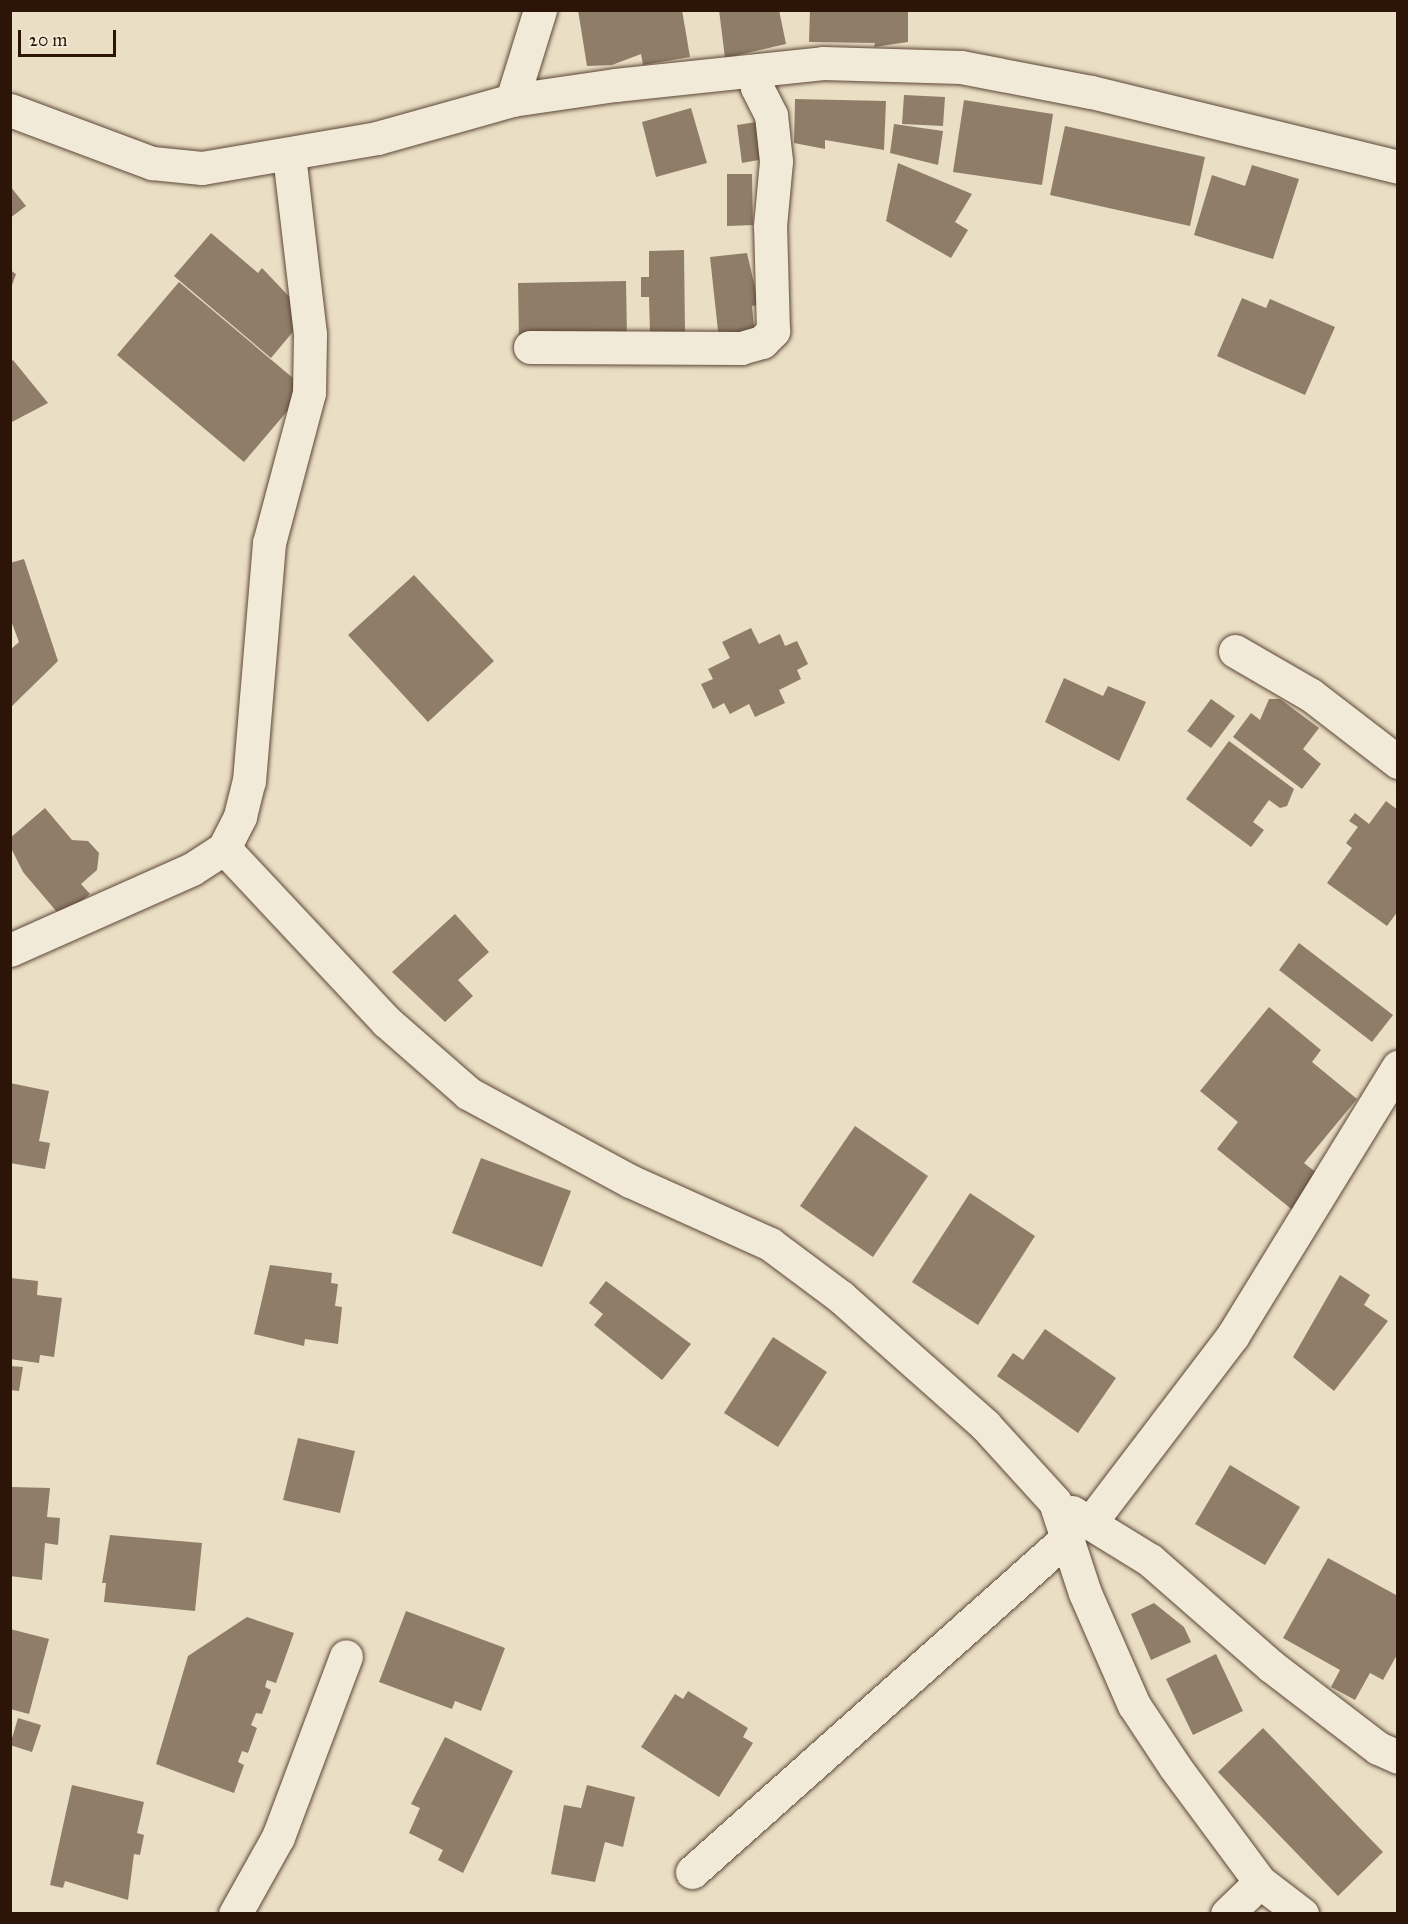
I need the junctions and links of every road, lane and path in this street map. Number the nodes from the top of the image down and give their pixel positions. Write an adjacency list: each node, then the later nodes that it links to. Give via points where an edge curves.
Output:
1 (540, 10): 3 (street)
2 (759, 70): 3 (street); 6 (street, via 823,63 961,67 1091,92); 7 (street, via 757,87 771,115 776,161 770,226 773,331 762,342 741,348)
3 (512, 100): 5 (street, via 377,138)
4 (10, 110): 5 (street, via 152,163 202,168)
5 (289, 155): 10 (street, via 310,334 309,393 269,543 249,781)
6 (1398, 166)
7 (531, 347)
8 (1235, 651): 9 (street, via 1311,695)
9 (1398, 762)
10 (224, 848): 11 (street, via 192,869); 13 (street, via 387,1022 468,1093 630,1181 770,1244 932,1374)
11 (10, 950)
12 (1398, 1067): 13 (street, via 1233,1335)
13 (1079, 1530): 15 (street, via 1150,1560 1272,1666 1378,1748); 16 (street); 17 (street, via 1084,1593 1134,1705)
14 (346, 1656): 18 (street, via 278,1838)
15 (1398, 1757)
16 (692, 1872)
17 (1260, 1882): 19 (street); 20 (street)
18 (235, 1914)
19 (1227, 1914)
20 (1302, 1914)

